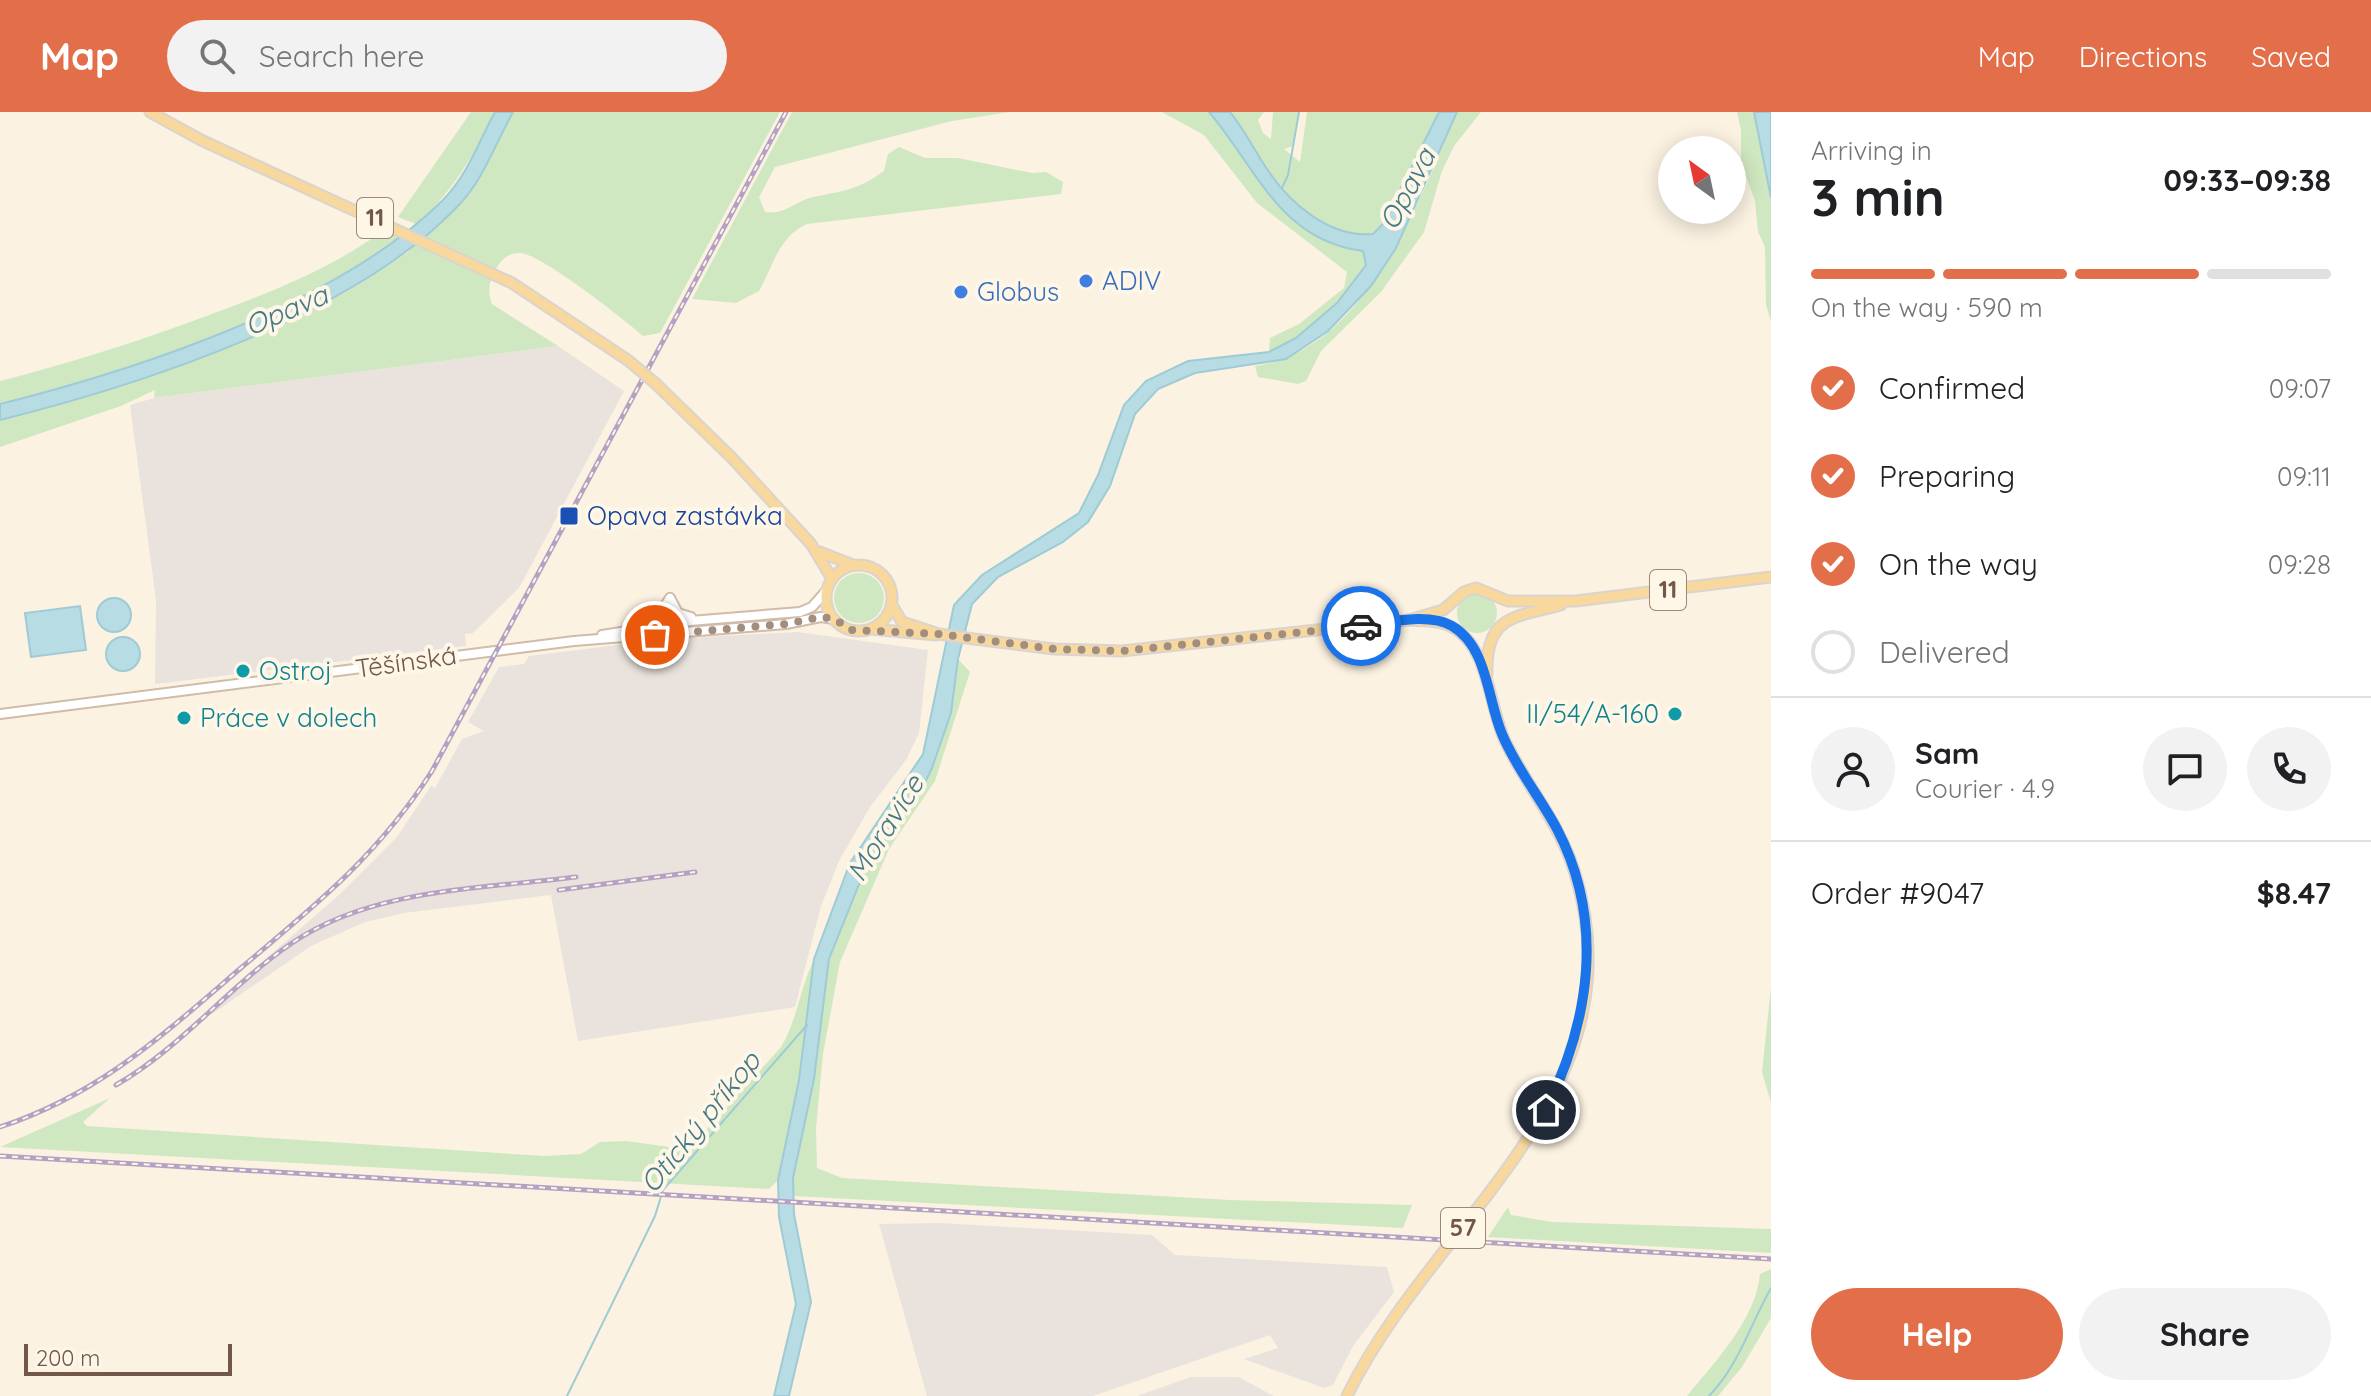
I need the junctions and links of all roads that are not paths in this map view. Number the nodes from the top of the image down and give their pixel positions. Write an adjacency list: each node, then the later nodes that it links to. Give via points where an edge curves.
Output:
1 (150, 112): 2 (main road, 11, bridge, via 512,283 655,383)
2 (811, 544): 3 (main road, 11, via 828,557); 5 (main road, 11)
3 (853, 565): 5 (main road); 10 (main road, via 882,574)
4 (1771, 577): 9 (main road, 11)
5 (832, 579): 6 (main road)
6 (827, 590): 11 (street, Těšínská, via 805,610); 12 (main road)
7 (1496, 596): 8 (main road, 11, via 1476,588); 9 (main road, 11); 15 (main road, via 1502,608)
8 (1455, 601): 13 (main road, 11, via 1439,613); 16 (main road, via 1450,616)
9 (1576, 601): 15 (main road, 11, via 1515,615)
10 (892, 605): 14 (main road, via 884,620); 17 (main road, 11, via 902,622)
11 (773, 614): 18 (street, Těšínská); 18 (street, via 688,618 678,613 670,598 651,622)
12 (834, 619): 14 (main road, Těšínská, via 849,629); 19 (street, Těšínská)
13 (1409, 620): 16 (main road, 11, via 1444,624); 17 (main road, 11, via 1122,651 1054,649)
14 (869, 629): 17 (main road, 11)
15 (1498, 630): 16 (main road, 11, via 1480,639); 20 (main road, 57, via 1487,656)
16 (1460, 632): 20 (main road, 57, via 1478,656)
17 (939, 634)
18 (595, 636): 19 (street, Těšínská)
19 (574, 641): 21 (street, Těšínská)
20 (1489, 697): 22 (main road, 57, via 1503,738 1556,829 1576,879 1587,949 1582,1011 1570,1055 1535,1129 1486,1202 1390,1320)
21 (0, 714)
22 (1347, 1396)

